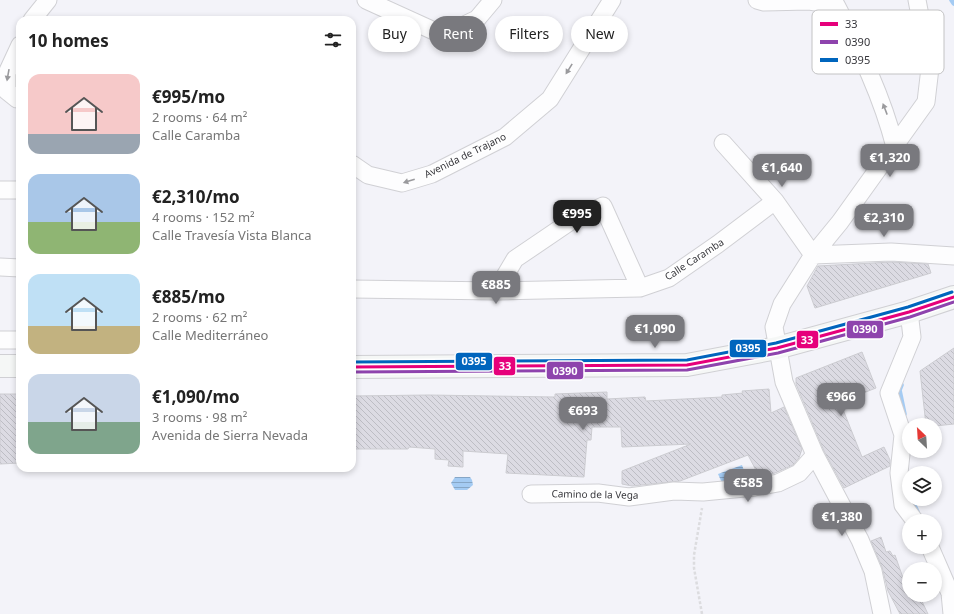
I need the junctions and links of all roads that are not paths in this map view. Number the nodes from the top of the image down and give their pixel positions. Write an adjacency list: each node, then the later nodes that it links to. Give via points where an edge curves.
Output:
1 (48, 0): 9 (street)
2 (366, 0): 3 (street, via 434,31 454,30 477,19)
3 (493, 0)
4 (612, 0): 16 (street, Avenida de Trajano, one-way to 16, via 550,99 505,137 432,174 402,183 368,175)
5 (757, 0): 7 (street, one-way to 5, via 836,5 809,1)
6 (917, 0): 8 (street)
7 (839, 10)
8 (919, 10)
9 (35, 16)
10 (16, 54): 13 (street, one-way to 13, via 7,73 7,91)
11 (870, 74): 15 (street, one-way to 11)
12 (929, 74): 15 (street, via 926,102)
13 (16, 98)
14 (723, 143): 19 (street)
15 (896, 147): 20 (street)
16 (356, 167)
17 (0, 190): 18 (street)
18 (16, 190)
19 (775, 201): 20 (street); 25 (street, Calle Caramba, via 669,278)
20 (813, 255): 21 (street, via 891,252); 31 (street, via 782,304 774,327)
21 (954, 256)
22 (0, 267): 23 (street)
23 (16, 268)
24 (356, 288): 26 (street, Calle Caramba)
25 (640, 288): 26 (street, Calle Caramba); 26 (street, via 603,206 571,221 515,259)
26 (496, 291)
27 (954, 297): 28 (street)
28 (909, 312): 31 (street); 37 (street, via 912,337 889,393 904,435 899,473 903,505)
29 (0, 340): 30 (street)
30 (16, 340)
31 (777, 348): 34 (street, via 687,366); 35 (street, via 784,382)
32 (0, 366): 33 (street)
33 (16, 366)
34 (356, 367)
35 (815, 455): 36 (street, Camino de la Vega, via 799,473 778,483 629,497 598,493); 39 (street, via 860,540 873,571)
36 (531, 494)
37 (910, 514)
38 (933, 554): 40 (street, via 950,593)
39 (882, 614)
40 (952, 614)

